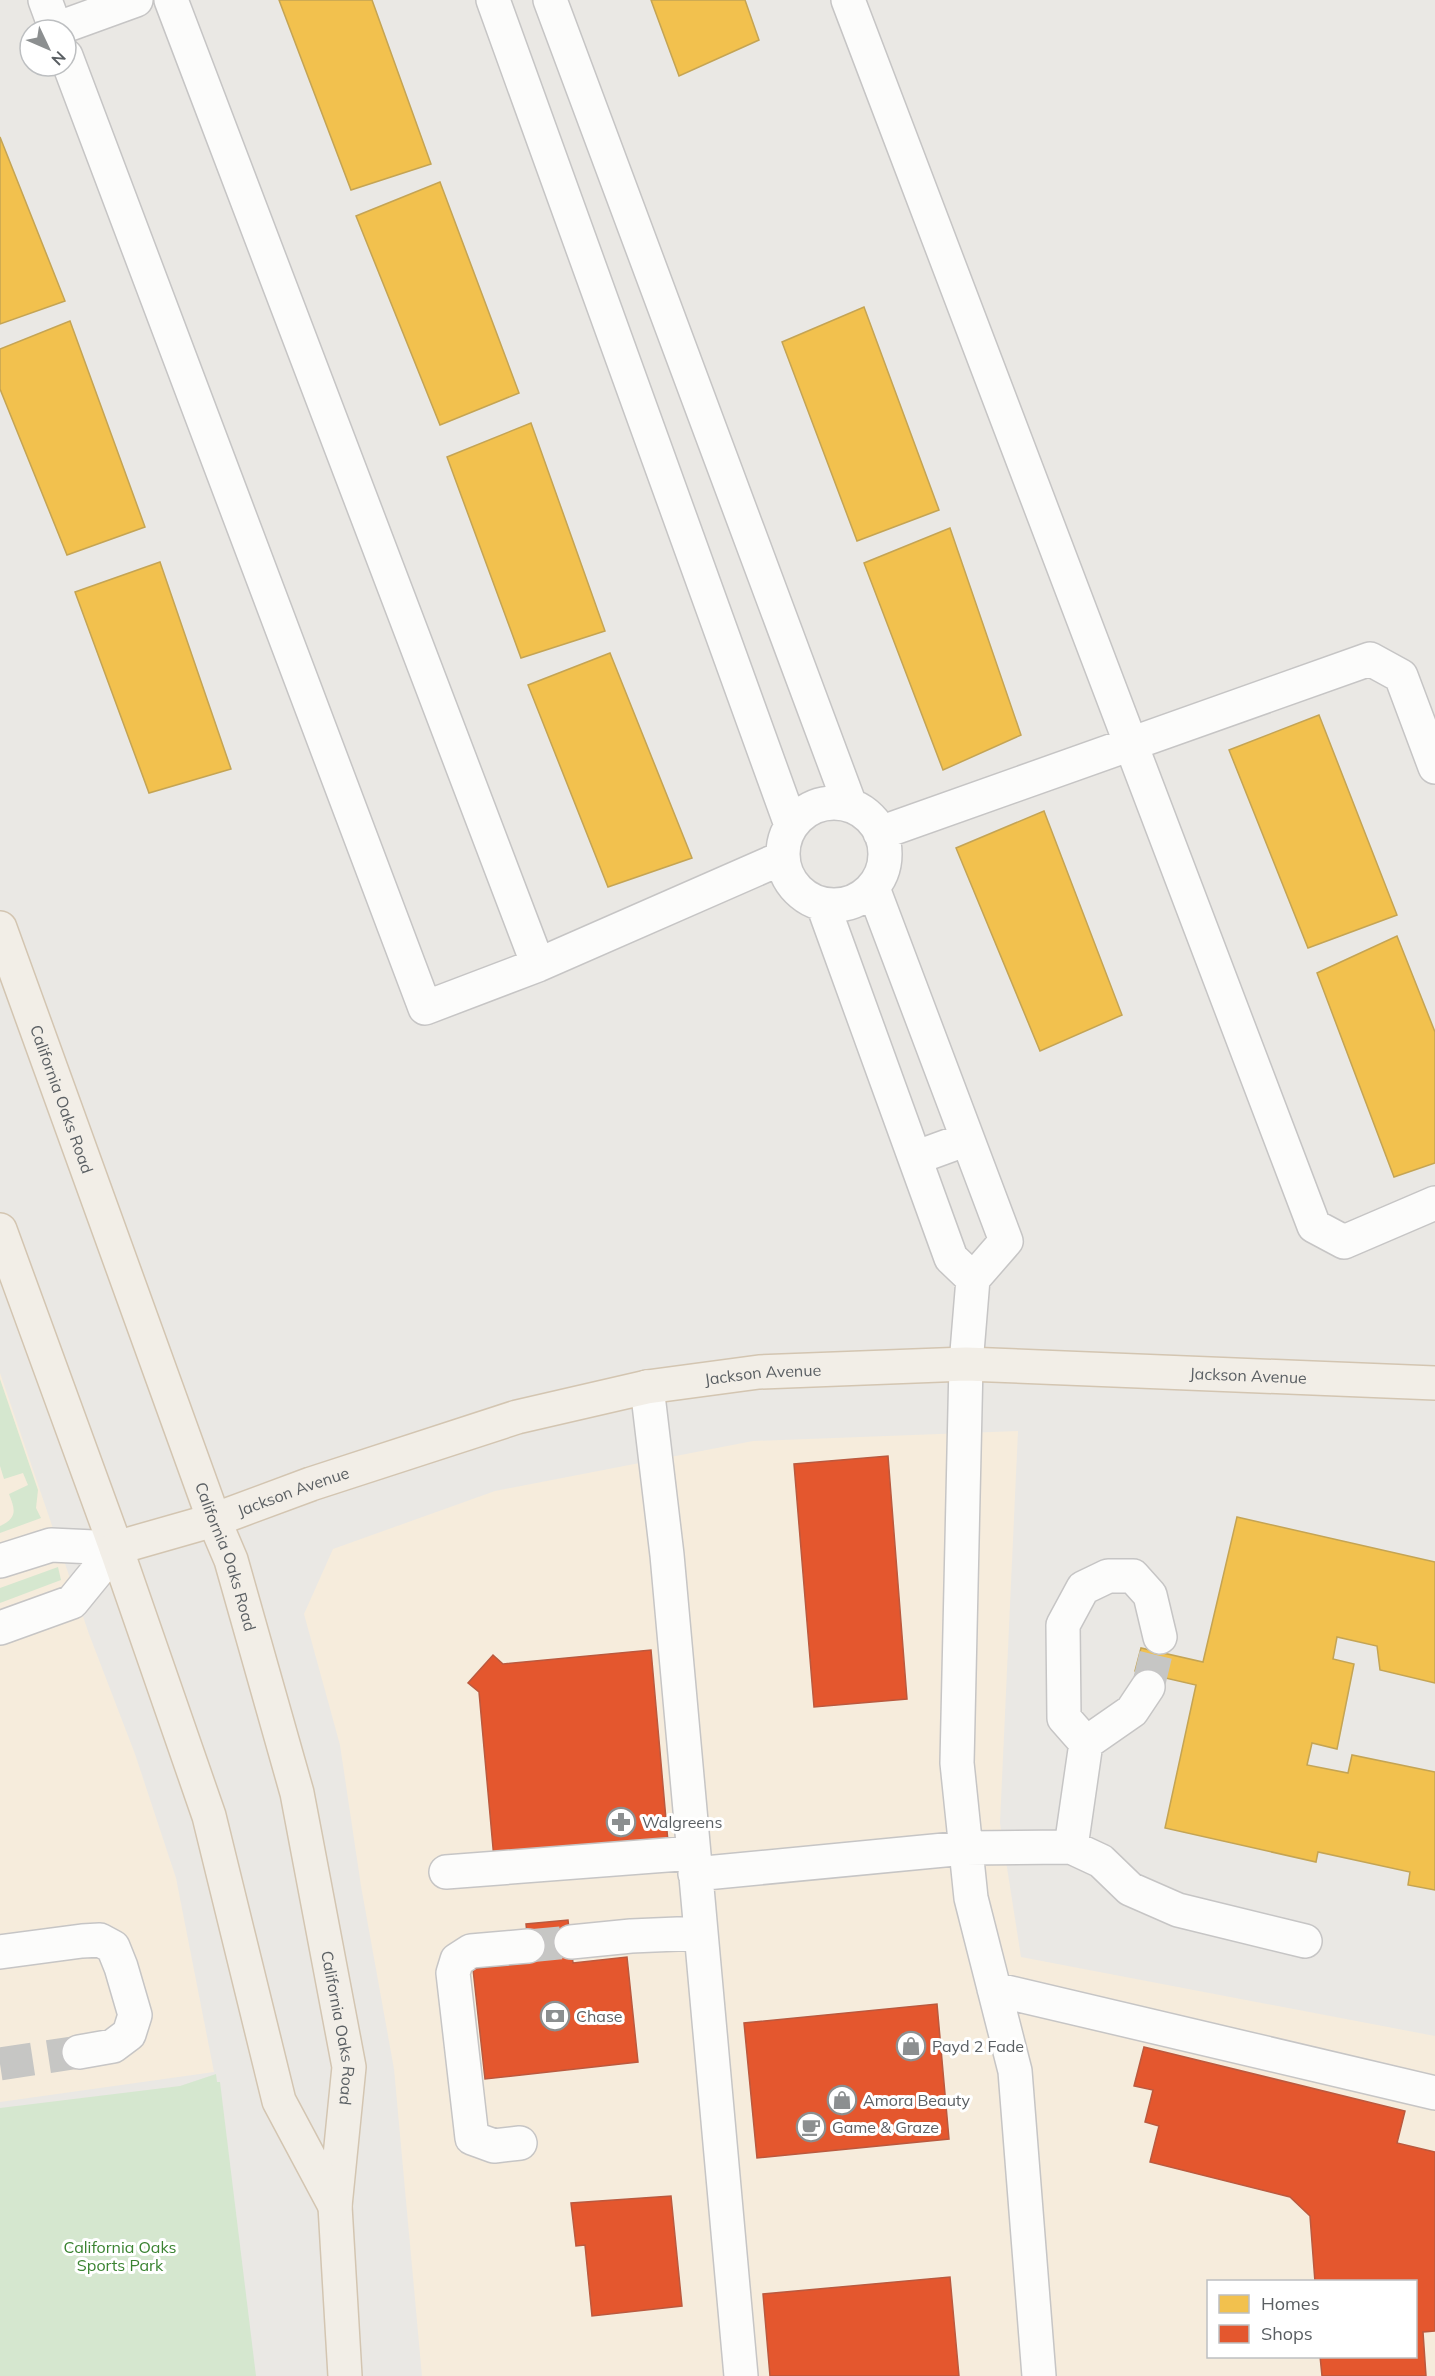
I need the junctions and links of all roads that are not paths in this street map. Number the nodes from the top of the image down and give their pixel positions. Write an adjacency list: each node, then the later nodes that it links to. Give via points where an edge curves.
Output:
1 (136, 0): 6 (street)
2 (171, 0): 17 (street)
3 (493, 0): 11 (street)
4 (550, 0): 10 (street)
5 (849, 0): 8 (street)
6 (78, 21)
7 (74, 78): 17 (street, via 425,1008)
8 (1131, 744): 9 (street, via 1370,658 1401,676); 12 (street); 20 (street, via 1314,1226 1344,1242)
9 (1435, 768)
10 (850, 805): 11 (street, via 817,805); 12 (street, via 865,813)
11 (791, 825): 13 (street)
12 (880, 833): 14 (street, via 885,856)
13 (782, 858): 15 (street, via 786,875 796,890); 17 (street)
14 (873, 888): 15 (street, via 844,905); 18 (street)
15 (823, 904): 19 (street)
16 (0, 928): 26 (main road, California Oaks Road)
17 (538, 966)
18 (967, 1139): 19 (street); 22 (street, via 1006,1240)
19 (915, 1158): 22 (street, via 951,1258)
20 (1435, 1203)
21 (0, 1230): 27 (main road, California Oaks Road)
22 (973, 1279): 23 (street)
23 (966, 1364): 24 (main road, Jackson Avenue); 25 (main road, Jackson Avenue, via 759,1372); 34 (street, via 957,1763)
24 (1435, 1383)
25 (647, 1387): 26 (main road, Jackson Avenue, via 517,1417); 35 (street, via 667,1555)
26 (214, 1520): 27 (main road, Jackson Avenue); 46 (main road, California Oaks Road, via 231,1560 297,1793 349,2067)
27 (116, 1548): 28 (street, via 51,1545); 29 (street, via 72,1602); 46 (main road, California Oaks Road, via 209,1816 279,2101)
28 (0, 1561)
29 (0, 1628)
30 (1160, 1637): 32 (street, via 1150,1595 1133,1576 1108,1576 1083,1588 1063,1624 1064,1718)
31 (1148, 1687): 32 (street, via 1132,1712)
32 (1086, 1743): 33 (street)
33 (1071, 1847): 34 (street); 38 (street, via 1101,1861 1130,1889 1178,1910)
34 (965, 1848): 35 (street); 42 (street, via 971,1898)
35 (694, 1863): 36 (street); 37 (street)
36 (446, 1872)
37 (701, 1933): 39 (street); 48 (street)
38 (1305, 1941)
39 (571, 1942)
40 (528, 1946): 45 (street, via 471,1952 457,1960 453,1973 472,2138 494,2146)
41 (0, 1952): 43 (street, via 100,1940 113,1947 135,2015 129,2034 113,2046)
42 (994, 1989): 44 (street); 49 (street, via 1015,2071)
43 (79, 2052)
44 (1435, 2093)
45 (520, 2143)
46 (335, 2206): 47 (main road, California Oaks Road)
47 (345, 2376)
48 (741, 2376)
49 (1039, 2376)

